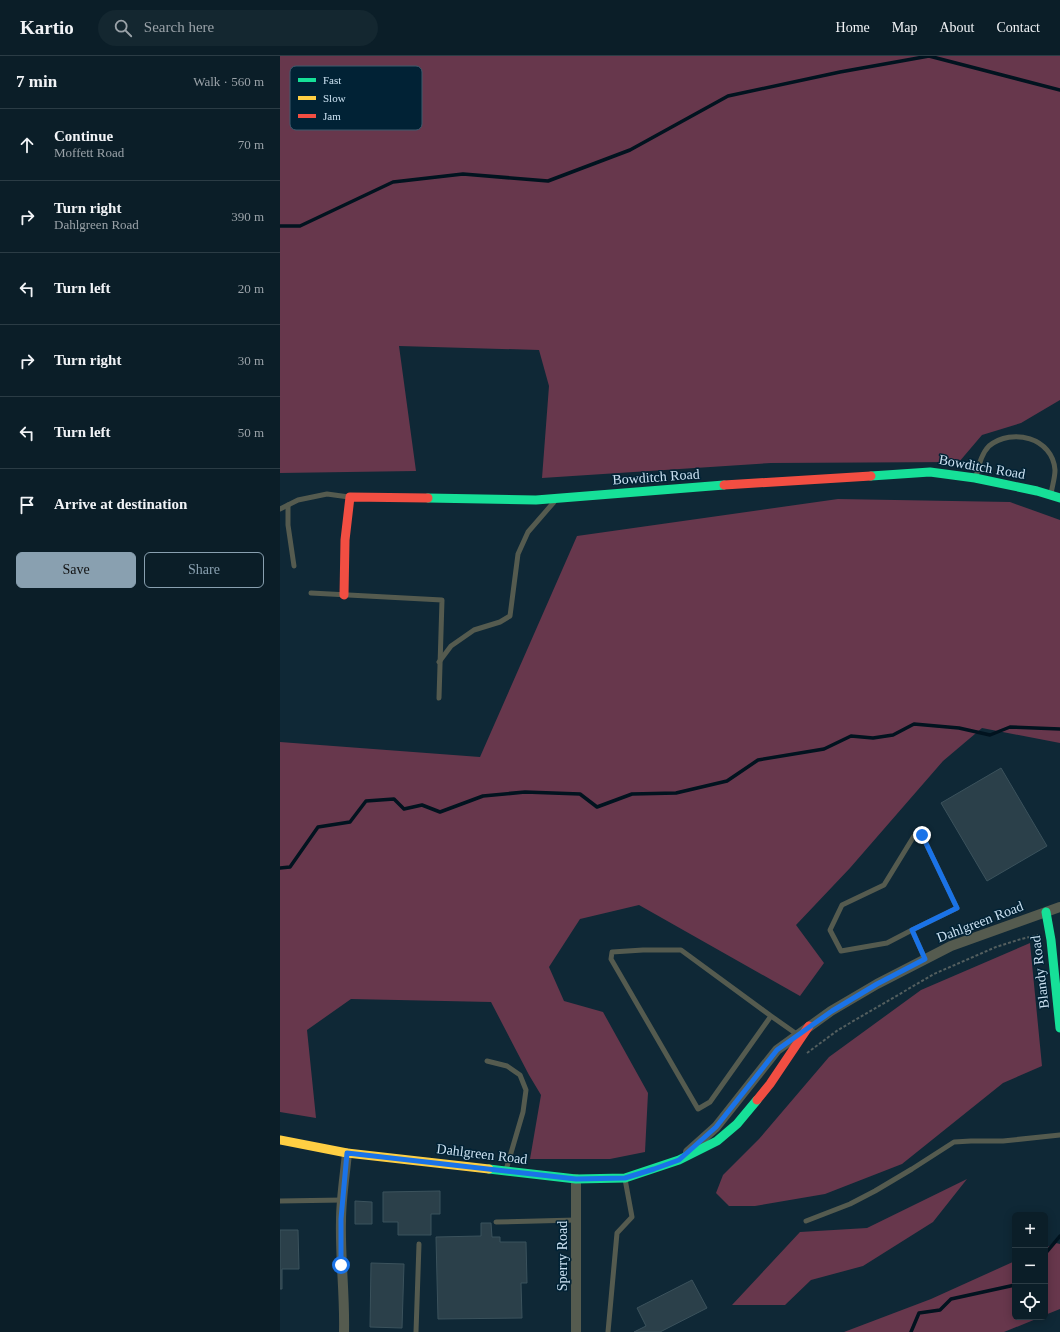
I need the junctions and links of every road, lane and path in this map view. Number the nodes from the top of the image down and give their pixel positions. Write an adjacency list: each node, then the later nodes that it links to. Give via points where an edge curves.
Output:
1 (975, 478): 3 (street, Bowditch Road); 3 (lane, via 979,463 988,447 1004,438 1021,437 1037,441 1050,453 1055,470); 4 (street, Bowditch Road, via 930,472)
2 (350, 497): 4 (street, Bowditch Road, via 536,500); 5 (lane, via 327,494 298,500); 9 (street, via 345,540)
3 (1055, 497)
4 (557, 498): 10 (lane, via 528,532 518,554 510,616 474,630 452,646)
5 (288, 505): 6 (lane); 7 (lane)
6 (280, 509)
7 (294, 566)
8 (311, 593): 9 (lane)
9 (344, 595): 10 (lane, via 442,600)
10 (439, 662): 11 (lane)
11 (439, 698)
12 (1060, 907): 13 (street, Dahlgreen Road)
13 (1046, 912): 15 (street, Blandy Road); 16 (street, Dahlgreen Road, via 952,946)
14 (912, 930): 14 (lane, via 957,908 922,835 914,836 884,885 842,905 830,930 841,951 887,943); 16 (lane)
15 (1052, 936): 19 (street, Blandy Road); 21 (path, via 1021,939 996,947 934,974 838,1030)
16 (925, 959): 18 (street, Dahlgreen Road, via 877,984)
17 (771, 1016): 17 (lane, via 681,950 612,952 611,959 698,1109 710,1102); 20 (lane)
18 (809, 1026): 20 (street, Dahlgreen Road); 26 (street, Dahlgreen Road, via 770,1084 737,1124 716,1142)
19 (1060, 1028)
20 (798, 1035): 26 (street, Dahlgreen Road, via 777,1050 716,1127)
21 (803, 1058)
22 (487, 1061): 27 (lane, via 507,1066 520,1075 526,1090 523,1112)
23 (1060, 1135): 33 (lane, via 1003,1141 954,1142 875,1191)
24 (280, 1140): 25 (street, Dahlgreen Road)
25 (347, 1153): 27 (street, Dahlgreen Road); 30 (street)
26 (679, 1160): 28 (street, Dahlgreen Road)
27 (506, 1171): 29 (street, Dahlgreen Road)
28 (625, 1178): 29 (street, Dahlgreen Road); 39 (lane, via 632,1217 617,1233)
29 (576, 1179): 32 (street, Sperry Road)
30 (343, 1200): 31 (lane); 36 (street, via 341,1258)
31 (280, 1201)
32 (576, 1220): 34 (lane); 38 (street, Sperry Road)
33 (806, 1221)
34 (496, 1222)
35 (419, 1244): 37 (lane)
36 (344, 1332)
37 (416, 1332)
38 (576, 1332)
39 (608, 1332)

